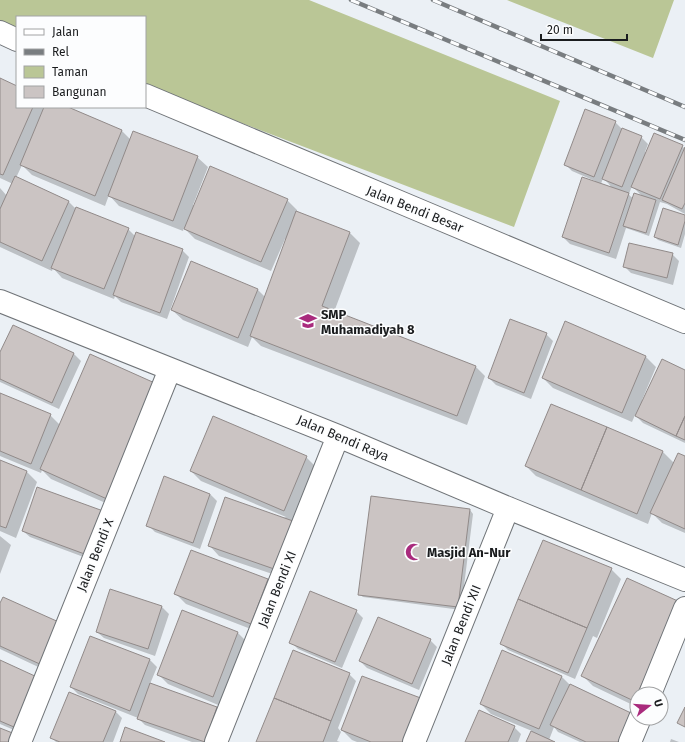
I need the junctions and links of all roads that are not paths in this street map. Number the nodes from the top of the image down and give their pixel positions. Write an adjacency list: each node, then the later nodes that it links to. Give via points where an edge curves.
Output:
1 (0, 32): 2 (street)
2 (16, 40)
3 (146, 95): 5 (street, Jalan Bendi Besar)
4 (0, 301): 6 (street, Jalan Bendi Raya)
5 (685, 322)
6 (170, 369): 7 (street, Jalan Bendi Raya); 13 (street, Jalan Bendi X)
7 (338, 436): 8 (street, Jalan Bendi Raya); 14 (street, Jalan Bendi XI)
8 (508, 508): 9 (street, Jalan Bendi Raya); 15 (street, Jalan Bendi XII)
9 (685, 580)
10 (685, 608): 11 (street)
11 (653, 686)
12 (637, 726): 16 (street)
13 (20, 742)
14 (216, 742)
15 (414, 742)
16 (630, 742)

